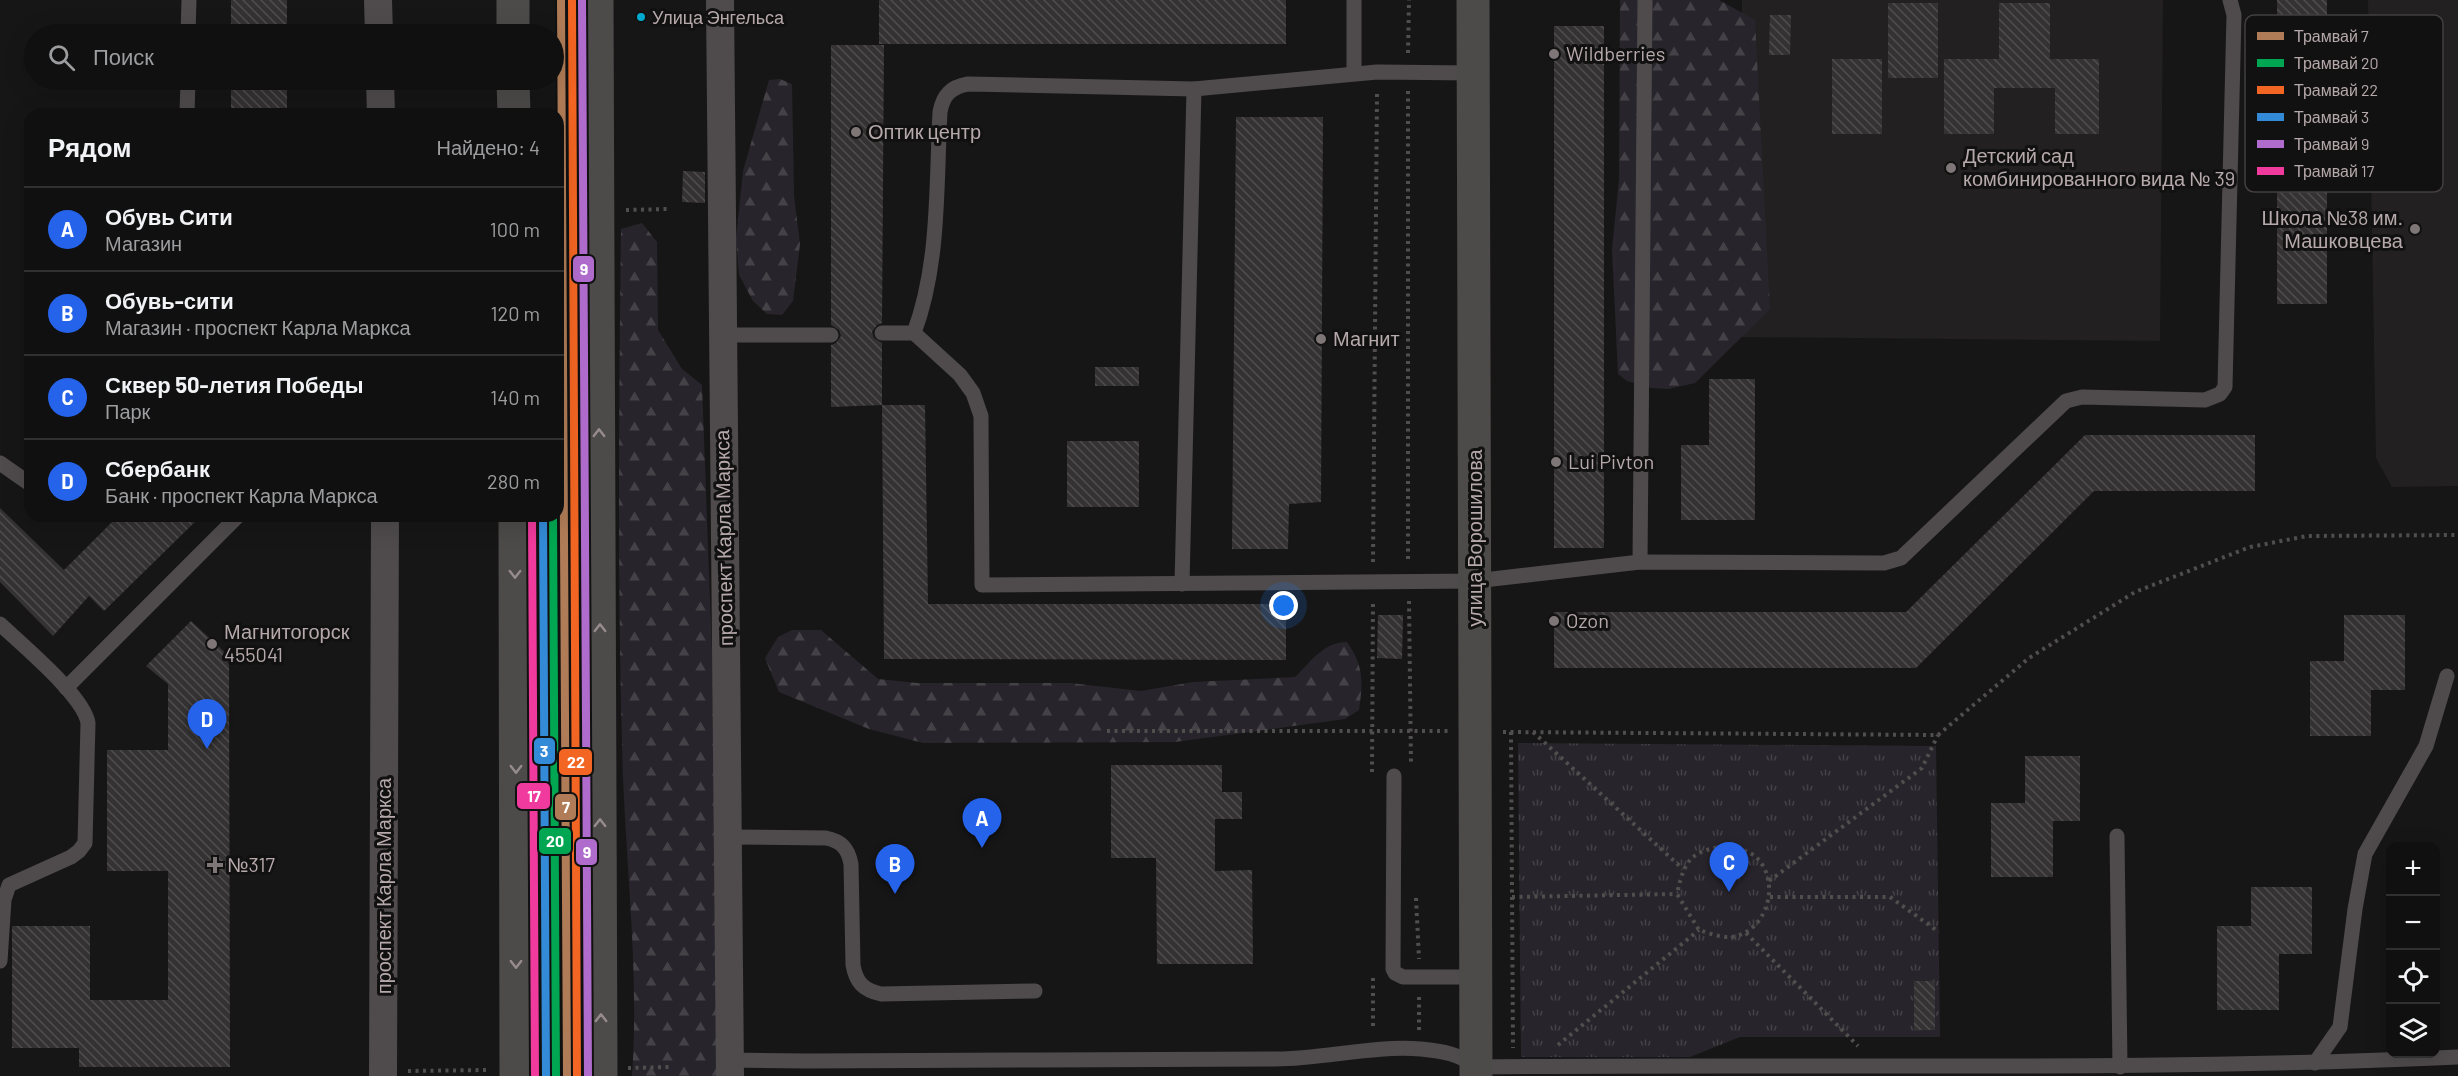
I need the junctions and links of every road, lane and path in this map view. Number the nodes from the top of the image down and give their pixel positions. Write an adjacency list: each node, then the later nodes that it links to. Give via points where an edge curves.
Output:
1 (189, 0): 11 (lane)
2 (378, 0): 12 (street)
3 (513, 0): 13 (main road)
4 (597, 0): 83 (main road, one-way to 4)
5 (720, 0): 31 (street, проспект Карла Маркса)
6 (1354, 0): 15 (lane)
7 (1409, 0): 16 (path)
8 (1473, 0): 17 (main road, улица Ворошилова)
9 (1645, 0): 39 (lane)
10 (2230, 0): 39 (lane, via 2234,15 2227,367 2225,387 2220,394 2205,400 2082,397 2066,401 1909,552 1893,561)
11 (188, 24)
12 (379, 24)
13 (513, 24)
14 (1377, 72): 15 (lane); 16 (lane); 41 (path)
15 (1354, 73): 18 (lane)
16 (1408, 73): 17 (lane); 42 (path)
17 (1473, 73): 40 (main road, улица Ворошилова)
18 (1194, 89): 30 (lane, via 968,84 948,92 940,112 931,272); 43 (lane)
19 (188, 90): 22 (lane)
20 (380, 90): 23 (street)
21 (513, 90): 24 (main road)
22 (187, 108)
23 (381, 108)
24 (514, 108)
25 (668, 209): 26 (path)
26 (619, 210)
27 (564, 212): 28 (path)
28 (573, 212)
29 (882, 333): 30 (lane)
30 (914, 333): 43 (lane, via 960,375 973,393 981,416 982,585)
31 (722, 335): 32 (lane); 58 (street, проспект Карла Маркса)
32 (831, 335)
33 (0, 463): 34 (lane)
34 (24, 480)
35 (232, 522): 46 (lane)
36 (385, 522): 86 (street, проспект Карла Маркса)
37 (515, 522): 85 (main road, one-way to 85)
38 (2458, 535): 53 (path, via 2307,536 2250,547 2135,592 2029,658)
39 (1640, 562): 40 (lane)
40 (1475, 581): 42 (lane); 50 (main road, улица Ворошилова)
41 (1372, 582): 42 (lane); 43 (lane); 49 (path)
42 (1409, 582): 47 (path)
43 (1182, 584)
44 (0, 624): 46 (lane)
45 (2447, 676): 76 (lane, via 2426,746 2365,854 2340,1027)
46 (66, 688): 68 (lane, via 84,710 88,723 85,843 71,857 9,885 4,900)
47 (1410, 730): 49 (path); 50 (path); 54 (path)
48 (1107, 731): 49 (path)
49 (1372, 732): 56 (path)
50 (1475, 732): 51 (path); 71 (main road, улица Ворошилова)
51 (1510, 732): 52 (path); 63 (path)
52 (1533, 732): 53 (path); 59 (path)
53 (1938, 735): 60 (path, via 1922,768)
54 (1412, 766)
55 (1394, 776): 70 (lane, via 1392,965 1399,976)
56 (1372, 779)
57 (2117, 836): 80 (lane)
58 (728, 837): 72 (lane, via 826,838 844,845 851,864 853,965 861,985 870,991); 82 (street, проспект Карла Маркса)
59 (1683, 869): 60 (path, via 1703,850 1731,845 1756,857); 61 (path)
60 (1769, 881): 64 (path)
61 (1677, 894): 63 (path); 65 (path)
62 (1416, 895): 70 (path)
63 (1512, 897): 77 (path)
64 (1770, 897): 66 (path, via 1890,897); 67 (path, via 1756,924)
65 (1699, 930): 67 (path, via 1728,937); 78 (path)
66 (1939, 932)
67 (1746, 933): 79 (path)
68 (0, 961)
69 (1373, 968): 74 (path)
70 (1419, 977): 71 (lane); 73 (path)
71 (1476, 977): 84 (main road, улица Ворошилова)
72 (1035, 992)
73 (1419, 1049): 74 (lane); 84 (lane, via 1465,1058)
74 (1373, 1050): 82 (lane, via 1288,1059 831,1061)
75 (2458, 1057): 76 (lane)
76 (2315, 1064): 80 (lane)
77 (1513, 1066): 78 (lane); 84 (lane)
78 (1532, 1066): 79 (lane)
79 (1879, 1066): 80 (lane)
80 (2120, 1066)
81 (669, 1067): 83 (path)
82 (730, 1068)
83 (600, 1071): 85 (path)
84 (1476, 1071)
85 (513, 1072): 86 (path)
86 (383, 1073)

